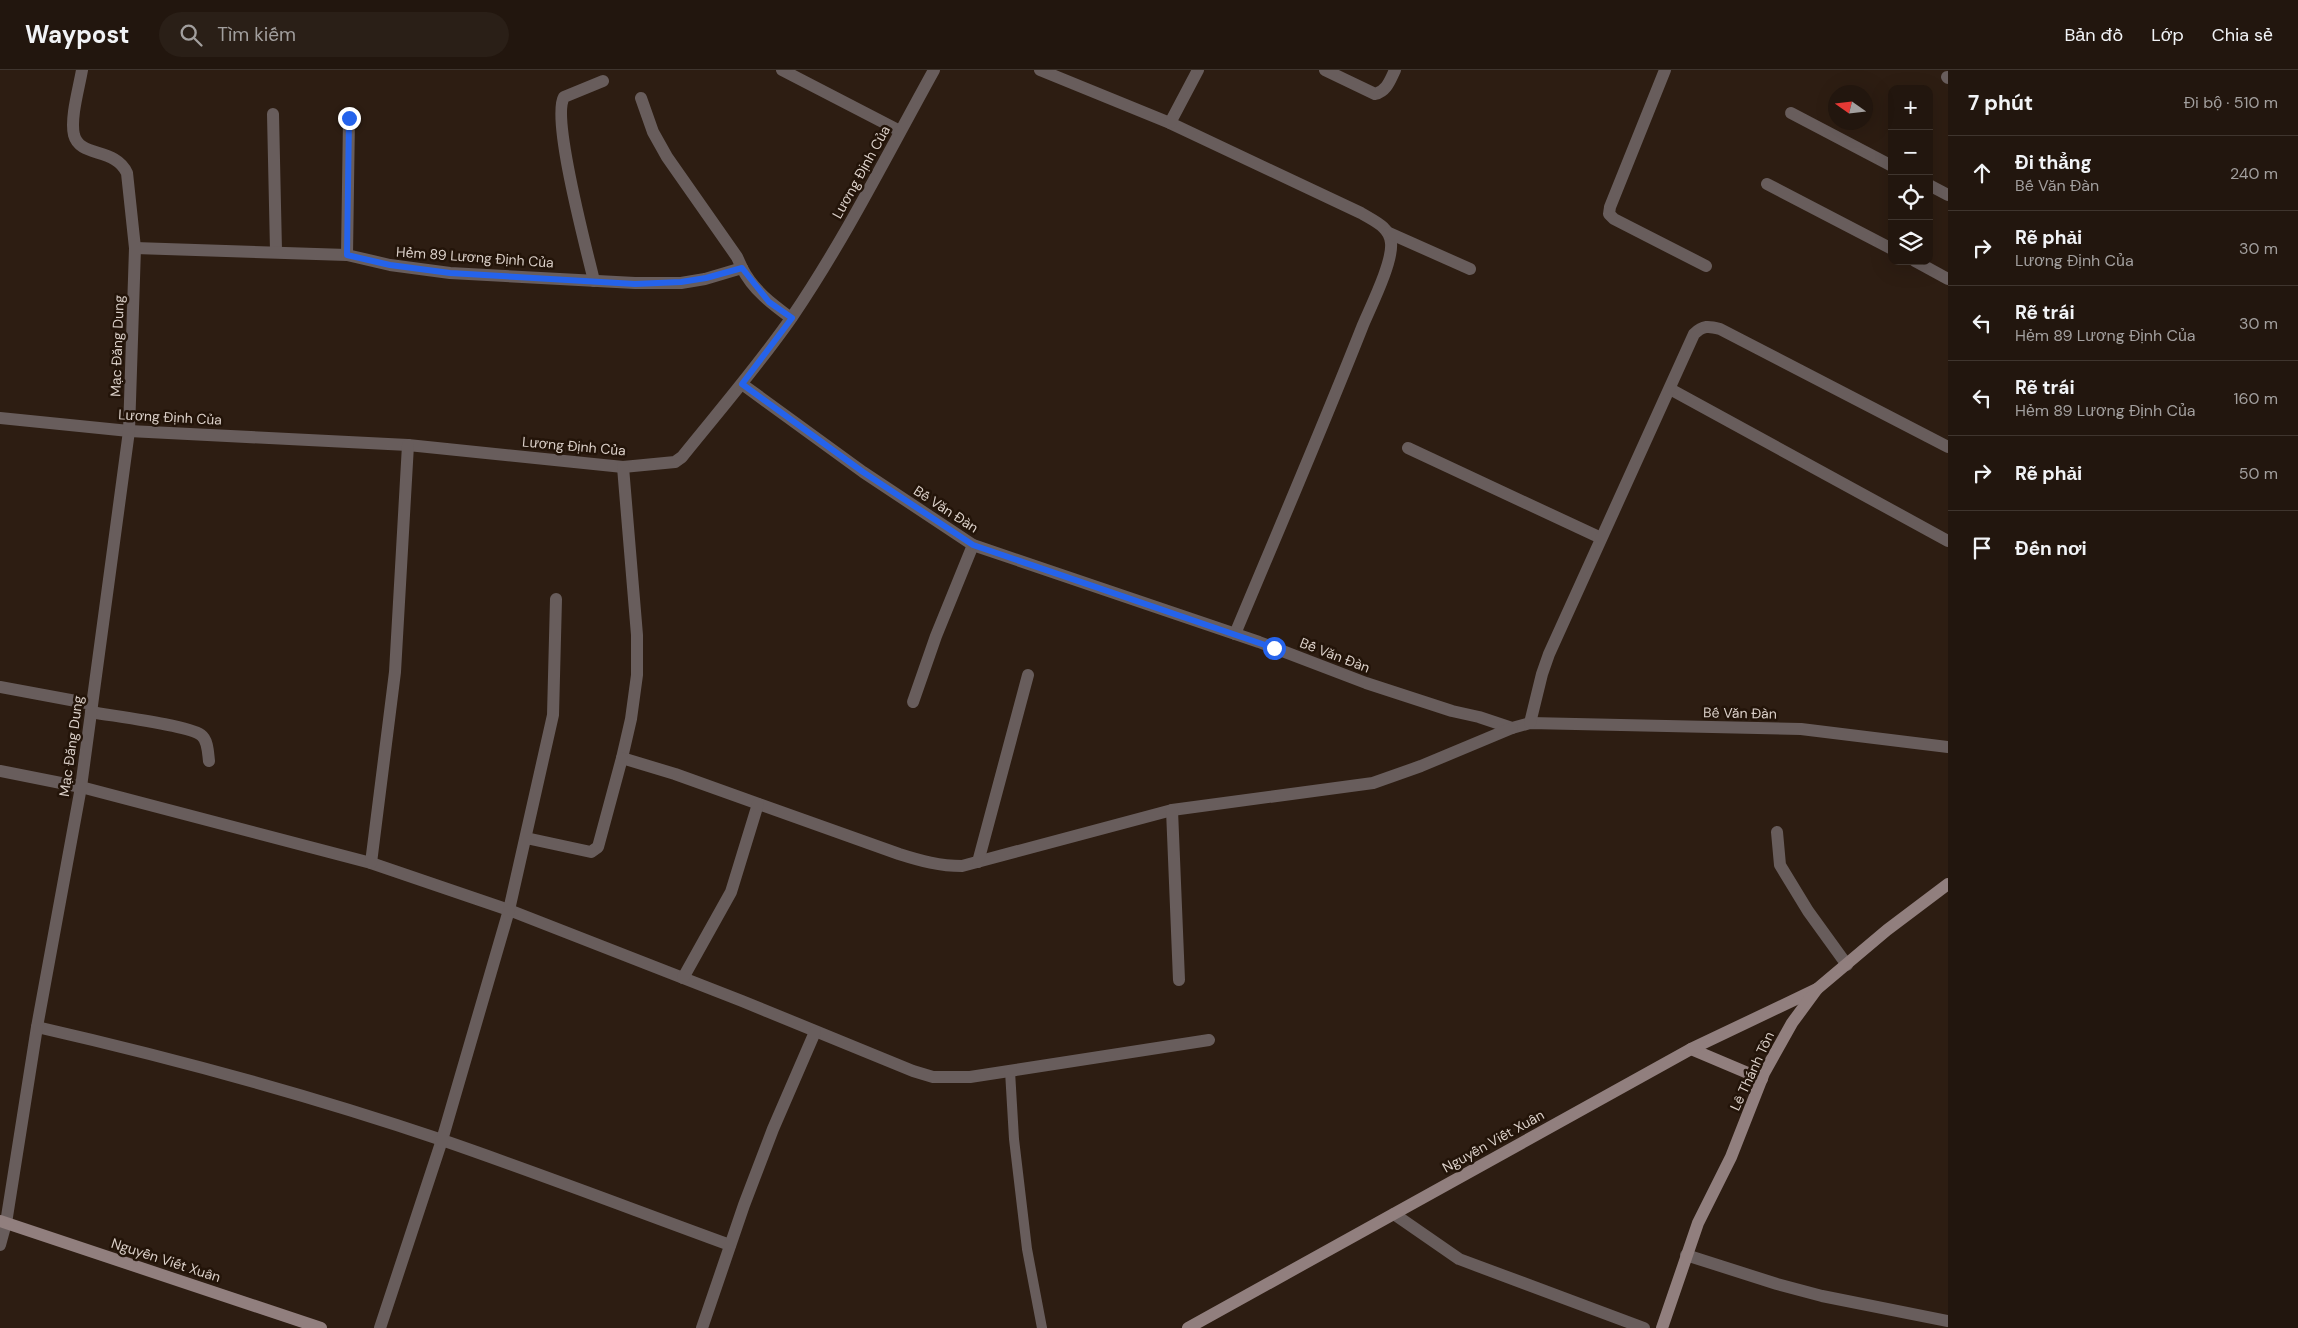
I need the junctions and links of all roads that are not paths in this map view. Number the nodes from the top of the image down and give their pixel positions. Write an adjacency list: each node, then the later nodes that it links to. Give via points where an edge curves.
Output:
1 (82, 70): 22 (street, Mạc Đăng Dung, via 74,135 84,148 123,164 127,174)
2 (782, 70): 15 (street)
3 (934, 70): 15 (street, Lương Định Của)
4 (1040, 70): 14 (street)
5 (1198, 70): 14 (street)
6 (1325, 70): 7 (street, via 1375,94 1387,86)
7 (1395, 70)
8 (1665, 70): 26 (street, via 1610,206 1610,214)
9 (603, 80): 30 (street, via 564,97 560,103 570,173)
10 (641, 98): 27 (street, via 653,132 667,157)
11 (1791, 113): 16 (street)
12 (273, 114): 23 (street)
13 (349, 118): 24 (street)
14 (1170, 123): 20 (street, via 1361,213)
15 (900, 131): 31 (street, Lương Định Của, via 844,233)
16 (1888, 164)
17 (1767, 184): 21 (street)
18 (1933, 187): 19 (street)
19 (1948, 195)
20 (1390, 233): 28 (street); 44 (street, via 1392,245 1382,279)
21 (1888, 247)
22 (135, 248): 23 (street, Hẻm 89 Lương Định Của); 35 (street, Mạc Đăng Dung)
23 (276, 251): 24 (street, Hẻm 89 Lương Định Của)
24 (347, 255): 30 (street, Hẻm 89 Lương Định Của, via 450,273)
25 (1922, 265): 29 (street)
26 (1706, 266)
27 (742, 268): 30 (street, Hẻm 89 Lương Định Của, via 681,282 635,284); 31 (street, via 764,297)
28 (1470, 270)
29 (1948, 279)
30 (594, 281)
31 (792, 318): 32 (street, Lương Định Của)
32 (742, 384): 39 (street, Lương Định Của, via 682,457 667,464); 42 (street, Bế Văn Đàn, via 863,472)
33 (1670, 388): 37 (street, via 1694,334 1709,326); 40 (street); 41 (street)
34 (0, 418): 35 (street, Lương Định Của)
35 (129, 431): 36 (street, Lương Định Của); 48 (street, Mạc Đăng Dung)
36 (408, 445): 39 (street, Lương Định Của); 61 (street, via 395,672)
37 (1948, 447)
38 (1408, 448): 40 (street)
39 (623, 467): 52 (street, via 637,635 637,675)
40 (1601, 538): 49 (street, via 1549,654)
41 (1948, 540)
42 (973, 545): 44 (street, Bế Văn Đàn); 47 (street)
43 (556, 599): 59 (street, via 553,715)
44 (1235, 634): 50 (street, Bế Văn Đàn, via 1366,683)
45 (1028, 675): 60 (street)
46 (0, 687): 48 (street)
47 (913, 702)
48 (91, 708): 53 (street, via 202,736); 55 (street, Mạc Đăng Dung)
49 (1530, 723): 50 (street, Bế Văn Đàn); 51 (street, Bế Văn Đàn, via 1801,729)
50 (1512, 728): 57 (street, via 1373,783)
51 (1948, 747)
52 (622, 758): 56 (street); 59 (street, via 595,850 591,852)
53 (209, 761)
54 (0, 771): 55 (street)
55 (81, 787): 61 (street); 68 (street, Mạc Đăng Dung)
56 (758, 804): 60 (street, via 931,864 962,866); 65 (street, via 731,892)
57 (1172, 810): 60 (street); 66 (street)
58 (1776, 832): 64 (street, via 1780,865 1808,911)
59 (526, 838): 63 (street)
60 (978, 862)
61 (371, 863): 63 (street)
62 (1948, 884): 64 (street, Lê Thánh Tôn)
63 (509, 910): 65 (street); 74 (street)
64 (1847, 964): 67 (street, Lê Thánh Tôn)
65 (683, 978): 69 (street)
66 (1179, 980)
67 (1818, 989): 71 (street, Nguyễn Viết Xuân); 73 (street, Lê Thánh Tôn, via 1792,1023)
68 (37, 1027): 74 (street, via 279,1089); 76 (street, Mạc Đăng Dung)
69 (815, 1032): 72 (street, via 934,1077 970,1077); 78 (street, via 773,1130)
70 (1209, 1040): 72 (street)
71 (1691, 1049): 73 (street); 75 (street, Nguyễn Viết Xuân)
72 (1010, 1071): 84 (lane, via 1027,1249)
73 (1762, 1079): 79 (street, Lê Thánh Tôn)
74 (442, 1140): 78 (street); 82 (street)
75 (1394, 1214): 85 (street, Nguyễn Viết Xuân); 86 (street, via 1459,1259)
76 (3, 1222): 77 (street, Mạc Đăng Dung); 81 (street, Nguyễn Viết Xuân)
77 (0, 1244)
78 (730, 1245): 83 (street)
79 (1686, 1255): 80 (street, via 1822,1296); 87 (street, Lê Thánh Tôn)
80 (1948, 1321)
81 (322, 1328)
82 (380, 1328)
83 (702, 1328)
84 (1042, 1328)
85 (1188, 1328)
86 (1644, 1328)
87 (1662, 1328)

